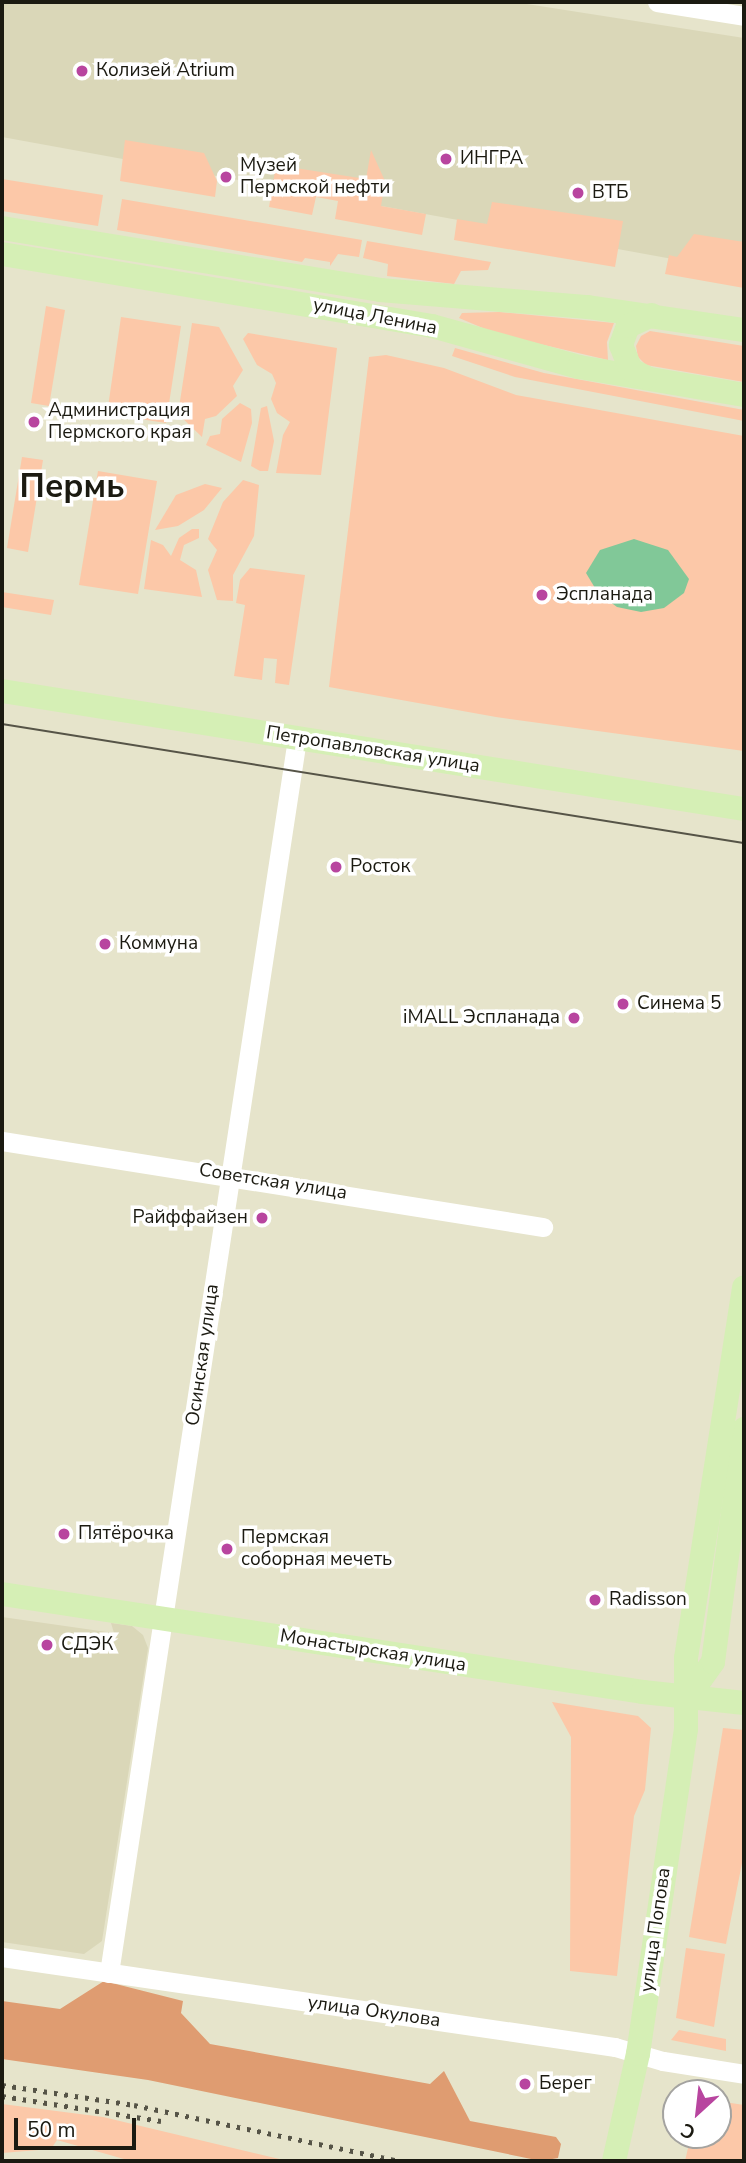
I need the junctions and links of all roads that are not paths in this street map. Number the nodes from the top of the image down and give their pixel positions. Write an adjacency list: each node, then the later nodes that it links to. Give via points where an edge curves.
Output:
1 (657, 2): 2 (street)
2 (744, 16)
3 (2, 228): 5 (main road, улица Ленина, via 380,289)
4 (2, 254): 7 (main road, улица Ленина, via 432,326 565,364)
5 (652, 315): 6 (main road, улица Ленина); 7 (main road, via 628,326 621,345 631,370)
6 (744, 330)
7 (646, 378): 8 (main road, улица Ленина)
8 (744, 395)
9 (2, 691): 10 (main road, Петропавловская улица)
10 (297, 738): 11 (main road, Петропавловская улица); 13 (street, Осинская улица)
11 (744, 809)
12 (2, 1141): 13 (street, Советская улица)
13 (230, 1176): 14 (street, Советская улица); 18 (street, Осинская улица)
14 (543, 1227)
15 (744, 1288): 19 (main road, улица Попова, via 685,1658)
16 (744, 1429): 19 (main road, улица Попова, via 713,1662)
17 (2, 1594): 18 (main road, Монастырская улица)
18 (165, 1619): 19 (main road, Монастырская улица); 22 (street, Осинская улица)
19 (688, 1697): 20 (main road, Монастырская улица); 23 (main road, улица Попова)
20 (744, 1703)
21 (2, 1957): 22 (street, улица Окулова)
22 (109, 1973): 23 (street, улица Окулова)
23 (638, 2054): 24 (street, улица Окулова); 25 (main road, улица Попова)
24 (744, 2074)
25 (614, 2161)

